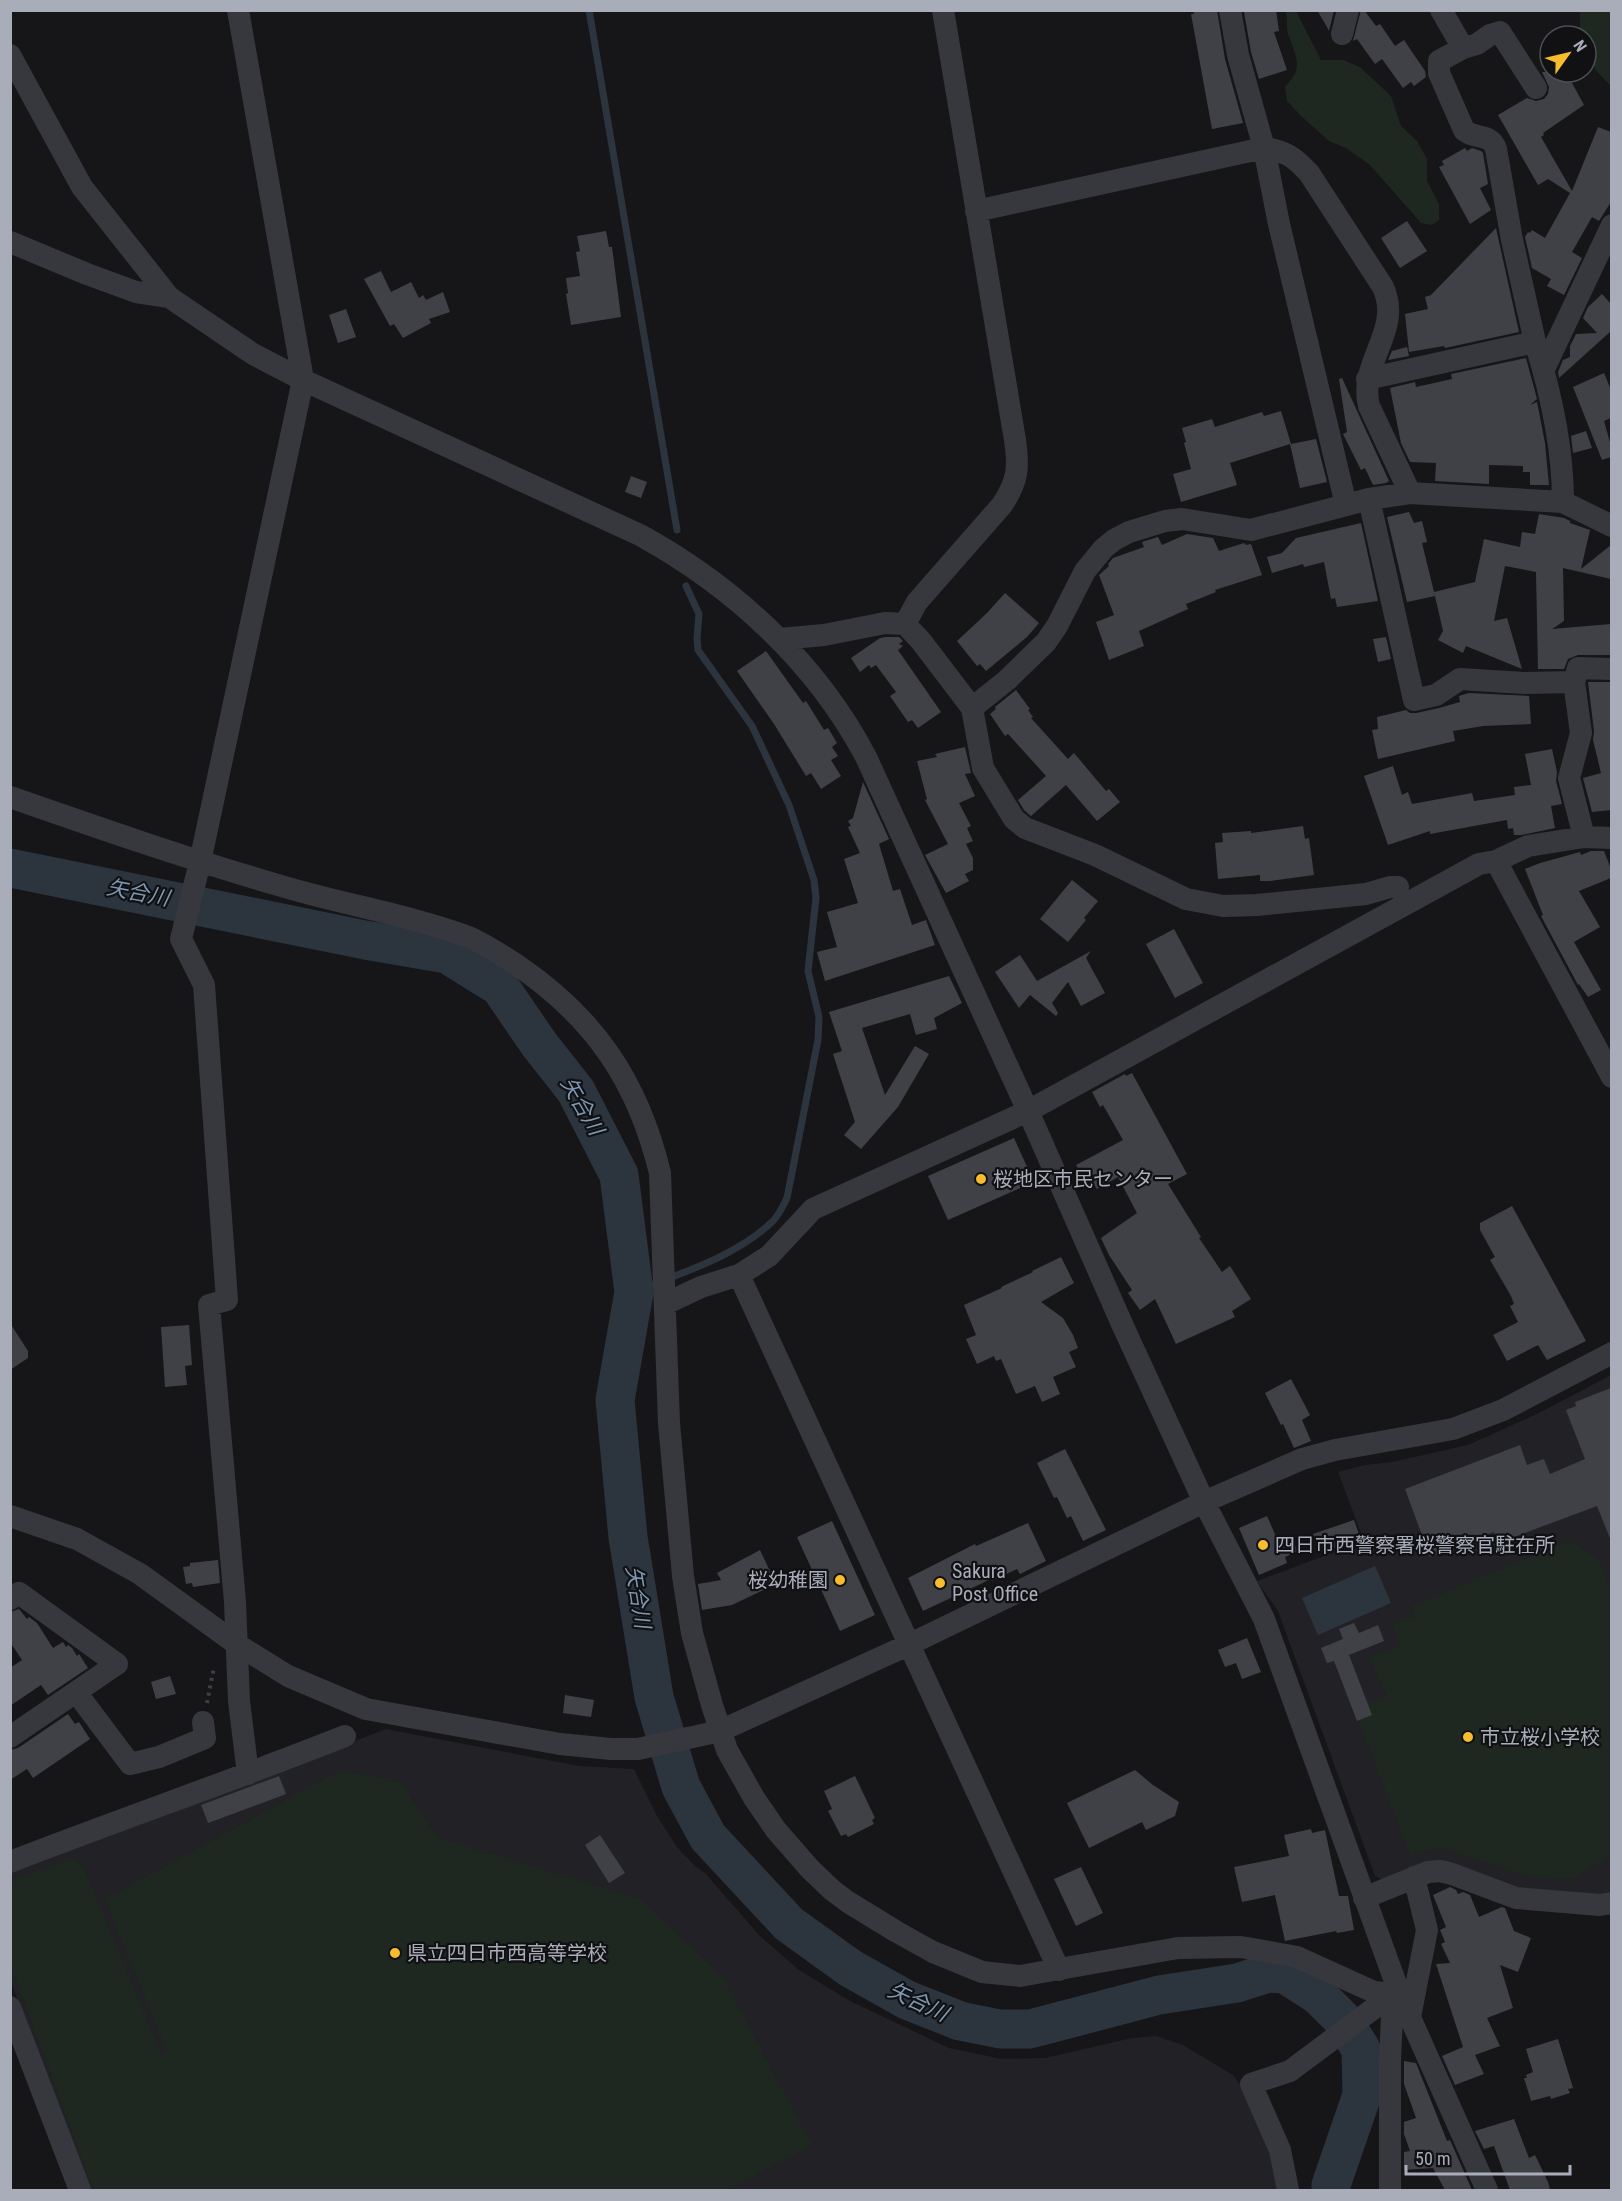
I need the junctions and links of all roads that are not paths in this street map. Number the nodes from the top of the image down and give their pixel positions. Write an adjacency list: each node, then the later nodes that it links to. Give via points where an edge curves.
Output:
1 (238, 10): 18 (street)
2 (943, 10): 11 (street)
3 (1230, 10): 10 (street)
4 (1348, 10): 6 (street)
5 (1441, 10): 7 (street)
6 (1342, 34)
7 (1463, 48): 9 (street, via 1500,32); 15 (street, via 1439,62 1438,74 1464,130 1493,142)
8 (10, 55): 14 (street, via 82,187)
9 (1536, 88)
10 (1264, 148): 11 (street); 17 (street, via 1294,158 1309,173 1383,287 1388,299 1387,328); 22 (street)
11 (976, 211): 24 (street, via 1018,470 1002,505 917,602)
12 (1611, 229): 16 (street)
13 (10, 242): 14 (street, via 136,292)
14 (169, 297): 18 (street, via 253,354)
15 (1535, 342): 16 (street); 17 (street)
16 (1544, 369): 21 (street, via 1563,467)
17 (1367, 379): 19 (street, via 1369,406)
18 (303, 380): 25 (street, via 669,551); 33 (street)
19 (1410, 493): 20 (street); 21 (street)
20 (1369, 499): 22 (street); 27 (street, via 1413,700 1436,695 1460,679)
21 (1563, 502): 23 (street)
22 (1346, 505): 28 (street, via 1251,530 1182,519 1164,521 1114,540 1093,560 1046,642)
23 (1611, 526)
24 (905, 624): 25 (street, via 885,623); 28 (street)
25 (779, 639): 36 (street, via 827,692 852,729)
26 (1611, 669): 27 (street, via 1578,668)
27 (1574, 682): 30 (street, via 1581,733 1569,778)
28 (972, 708): 34 (street, via 983,768 1014,819 1025,828 1095,855 1186,899 1223,906 1257,906)
29 (10, 797): 33 (street)
30 (1584, 837): 31 (street); 32 (street, via 1528,846)
31 (1611, 838)
32 (1496, 861): 35 (street); 36 (street, via 1479,864)
33 (198, 869): 38 (street, via 468,937 499,953 578,1015 627,1081 652,1140 660,1173); 43 (street, via 181,939 204,986 227,1300 209,1305)
34 (1398, 887)
35 (1611, 1077)
36 (1028, 1111): 37 (street, via 813,1209 770,1256); 40 (street)
37 (739, 1275): 38 (street); 44 (street)
38 (665, 1300): 47 (street, via 669,1423 683,1576 692,1633)
39 (1611, 1353): 40 (street, via 1476,1421 1302,1459)
40 (1204, 1502): 44 (street); 53 (street, via 1264,1619)
41 (10, 1516): 43 (street, via 77,1539 140,1574)
42 (13, 1594): 45 (street, via 117,1664)
43 (238, 1645): 47 (street, via 288,1676 366,1709 560,1744 638,1749); 50 (street)
44 (908, 1645): 47 (street); 55 (street)
45 (76, 1692): 46 (street, via 130,1764 205,1738); 49 (street)
46 (203, 1722)
47 (720, 1731): 55 (street, via 741,1778 776,1830 810,1869 848,1902 933,1952 982,1972 1020,1976)
48 (345, 1736): 50 (street)
49 (10, 1737)
50 (248, 1774): 51 (street)
51 (10, 1862)
52 (1414, 1877): 53 (street); 54 (street, via 1440,1871 1516,1898); 58 (street, via 1427,1930)
53 (1364, 1899): 56 (street)
54 (1611, 1903)
55 (1059, 1970): 56 (street, via 1178,1948 1241,1947 1297,1957)
56 (1390, 1999): 58 (street); 60 (street, via 1290,2071 1251,2084 1280,2150); 61 (street)
57 (10, 2007): 59 (street)
58 (1410, 2017): 62 (street)
59 (80, 2190)
60 (1288, 2190)
61 (1390, 2190)
62 (1487, 2190)

